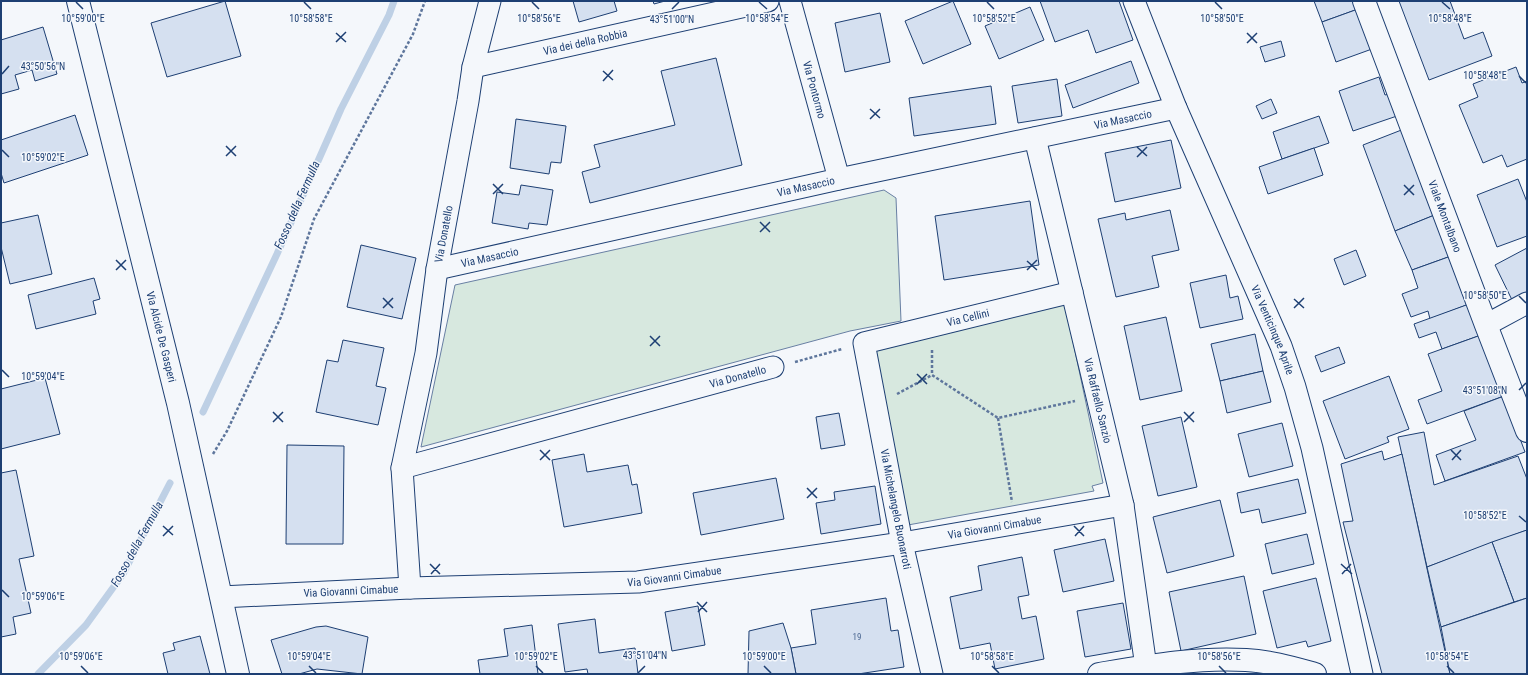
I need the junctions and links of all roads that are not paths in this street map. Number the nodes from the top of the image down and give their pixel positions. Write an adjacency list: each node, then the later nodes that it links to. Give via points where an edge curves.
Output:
1 (78, 1): 22 (street, Via Alcide De Gasperi, via 178,403)
2 (490, 1): 7 (street, Via Donatello)
3 (768, 1): 7 (street, Via dei della Robbia)
4 (790, 1): 10 (street, Via Pontormo)
5 (1134, 1): 8 (street, Via Venticinque Aprile)
6 (1364, 1): 14 (street, Viale Montalbano)
7 (473, 68): 11 (street, Via Donatello)
8 (1176, 108): 9 (street, Via Masaccio); 28 (street, Via Venticinque Aprile, via 1280,346 1295,387 1312,448)
9 (1035, 138): 10 (street, Via Masaccio); 12 (street, Via Raffaello Sanzio)
10 (839, 179): 11 (street, Via Masaccio)
11 (437, 269): 18 (street, Via Donatello, via 426,353)
12 (1072, 292): 15 (street, Via Cellini); 19 (street, Via Raffaello Sanzio)
13 (1527, 303): 14 (street)
14 (1486, 325): 17 (street, Viale Montalbano)
15 (864, 343): 20 (street, Via Michelangelo Buonarroti)
16 (773, 367): 18 (street, Via Donatello)
17 (1527, 431)
18 (402, 468): 21 (street, Via Donatello)
19 (1124, 505): 20 (street, Via Giovanni Cimabue); 23 (street, Via Raffaello Sanzio)
20 (902, 543): 21 (street, Via Giovanni Cimabue, via 638,582); 26 (street, Via Michelangelo Buonarroti)
21 (410, 588): 22 (street, Via Giovanni Cimabue)
22 (221, 597): 25 (street, Via Alcide De Gasperi)
23 (1146, 670): 24 (street, via 1222,659 1248,660); 27 (street)
24 (1303, 672)
25 (238, 674)
26 (932, 674)
27 (1099, 674)
28 (1362, 674)

